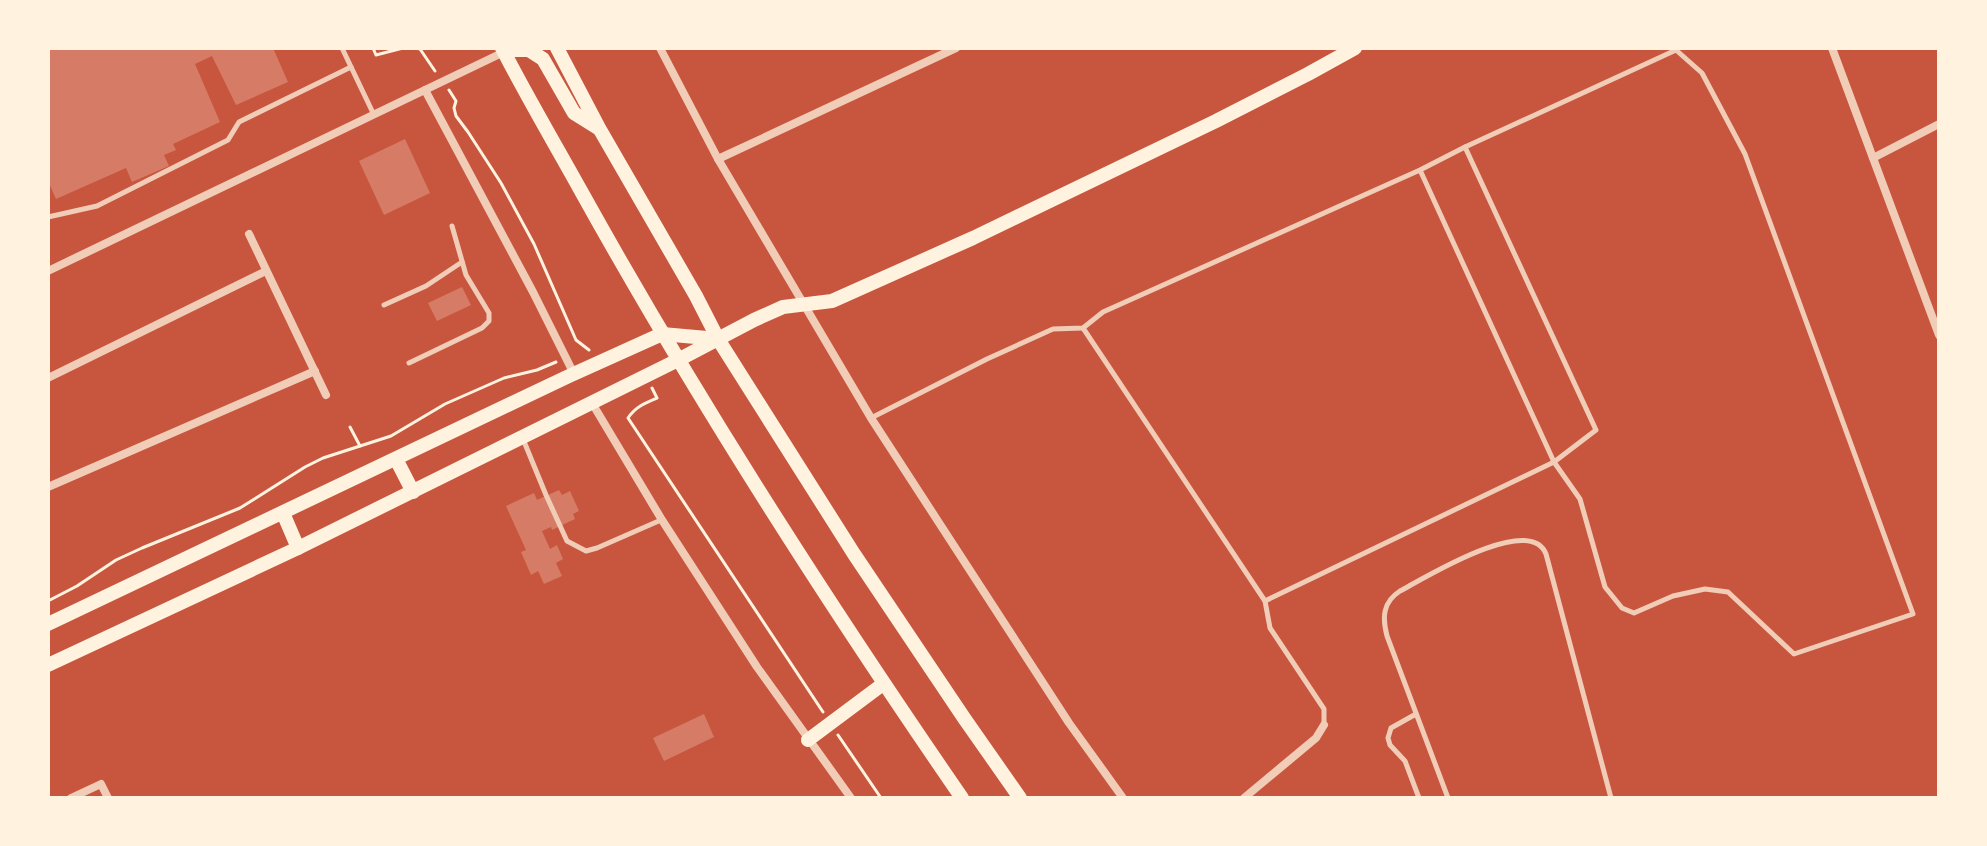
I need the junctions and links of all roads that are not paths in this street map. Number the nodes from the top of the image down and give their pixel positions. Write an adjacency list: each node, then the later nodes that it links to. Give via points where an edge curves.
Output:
1 (342, 48): 8 (lane)
2 (557, 48): 12 (main road)
3 (660, 48): 15 (street)
4 (956, 48): 15 (street)
5 (1355, 48): 23 (main road, via 973,238 832,301)
6 (1832, 48): 14 (street)
7 (503, 50): 9 (street); 12 (main road, via 529,50 543,59 574,113); 27 (main road)
8 (351, 67): 10 (lane); 17 (lane, via 239,122 228,140 97,206)
9 (425, 90): 10 (street); 32 (street)
10 (374, 115): 21 (street)
11 (1939, 124): 14 (street)
12 (599, 128): 28 (main road)
13 (1465, 147): 16 (lane); 39 (lane, via 1596,430); 39 (lane, via 1676,50 1702,73 1745,154 1913,614 1794,654 1728,592 1705,589 1673,596 1634,613 1622,608 1605,587 1580,499)
14 (1873, 158): 26 (street)
15 (718, 159): 23 (street)
16 (1420, 170): 25 (lane, via 1103,312); 39 (lane)
17 (48, 217)
18 (452, 226): 20 (lane)
19 (249, 234): 22 (street)
20 (462, 262): 24 (lane); 30 (lane, via 489,321)
21 (48, 271)
22 (266, 271): 31 (street); 33 (street)
23 (803, 304): 28 (main road, via 783,307); 36 (street)
24 (384, 305)
25 (1083, 328): 36 (lane, via 1053,329); 45 (lane)
26 (1938, 329)
27 (662, 334): 28 (main road); 29 (main road); 32 (main road)
28 (718, 339): 29 (main road); 56 (main road, via 854,554)
29 (678, 360): 35 (main road); 48 (main road)
30 (409, 363)
31 (315, 371): 34 (street); 40 (street)
32 (574, 374): 38 (main road)
33 (48, 378)
34 (326, 395)
35 (592, 403): 37 (main road); 43 (street)
36 (871, 418): 57 (street)
37 (523, 437): 41 (main road); 43 (lane, via 567,541 586,551)
38 (396, 459): 41 (main road); 42 (main road)
39 (1554, 462): 45 (lane)
40 (48, 487)
41 (413, 492): 44 (main road)
42 (283, 513): 44 (main road); 46 (main road)
43 (662, 520): 51 (street)
44 (298, 548): 47 (main road)
45 (1265, 601): 50 (lane, via 1270,628 1324,709)
46 (48, 624)
47 (48, 665)
48 (883, 684): 51 (main road); 55 (main road)
49 (1416, 714): 59 (lane, via 1391,728 1388,738 1405,761); 60 (lane); 61 (lane, via 1384,625 1389,600 1479,551 1523,539 1538,543 1546,554)
50 (1324, 725): 58 (street, via 1316,738)
51 (808, 740): 54 (street)
52 (71, 798): 53 (street, via 101,784)
53 (108, 798)
54 (851, 798)
55 (962, 798)
56 (1020, 798)
57 (1123, 798)
58 (1244, 798)
59 (1419, 798)
60 (1448, 798)
61 (1611, 798)

